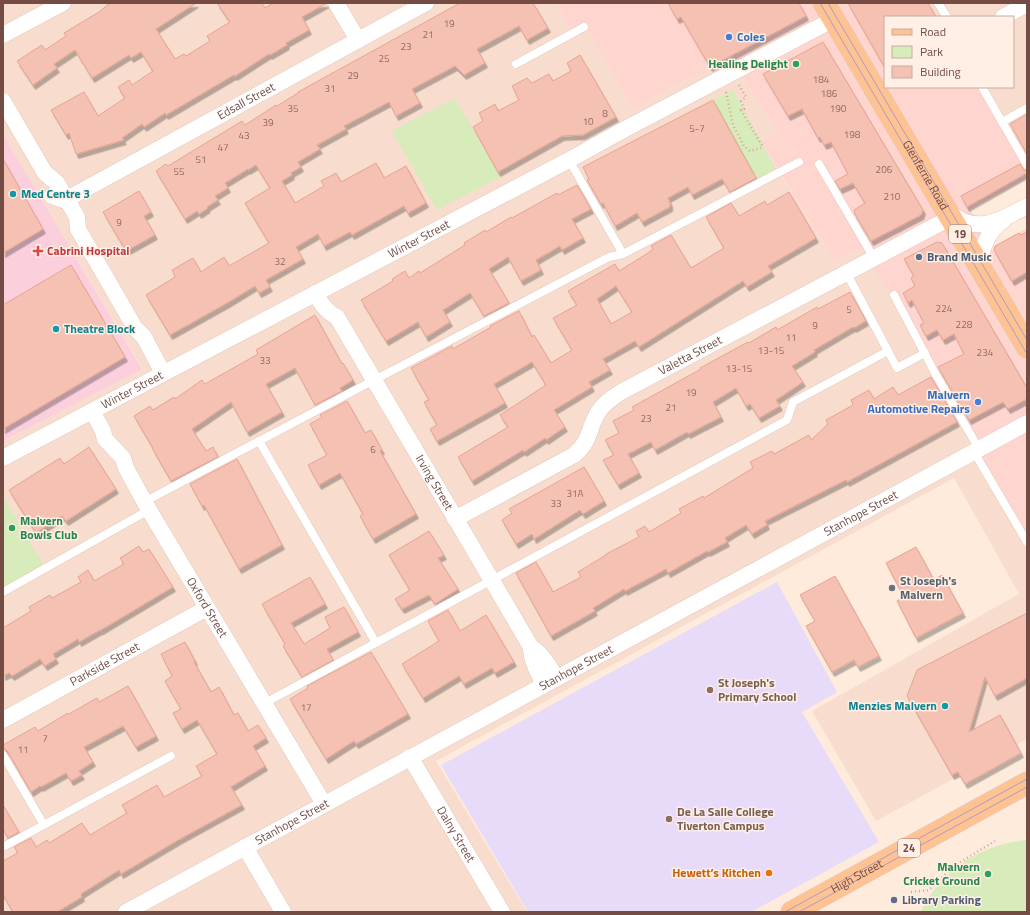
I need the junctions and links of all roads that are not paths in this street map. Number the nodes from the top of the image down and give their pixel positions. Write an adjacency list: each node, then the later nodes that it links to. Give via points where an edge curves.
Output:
1 (63, 3): 10 (street)
2 (336, 3): 11 (street)
3 (426, 3): 11 (street, Edsall Street)
4 (938, 3): 7 (lane)
5 (1027, 4): 8 (street)
6 (829, 11): 13 (main road, Glenferrie Road / 19); 18 (street, Winter Street, via 640,122)
7 (946, 16)
8 (1005, 16)
9 (584, 26): 12 (lane)
10 (3, 35)
11 (358, 40): 22 (street, Edsall Street)
12 (516, 64)
13 (879, 84): 24 (main road, Glenferrie Road / 19)
14 (983, 88): 17 (lane)
15 (3, 101): 22 (street, via 45,173 57,183)
16 (1027, 108): 17 (lane)
17 (1002, 122): 21 (lane)
18 (569, 160): 26 (lane); 30 (street, Winter Street)
19 (799, 162): 26 (lane)
20 (819, 164): 27 (lane)
21 (1027, 165)
22 (59, 198): 35 (street, via 77,217 77,227)
23 (1027, 206): 25 (street)
24 (947, 211): 25 (street, via 970,224 992,223); 27 (street, Valetta Street); 29 (main road, Glenferrie Road / 19)
25 (1008, 216): 29 (street, via 995,227 984,245 981,261)
26 (623, 254): 36 (lane, via 610,258)
27 (874, 258): 28 (street, Valetta Street)
28 (846, 272): 33 (lane); 43 (street, Valetta Street, via 621,392 599,410 585,444 574,455)
29 (984, 275): 32 (main road, Glenferrie Road / 19)
30 (321, 290): 35 (street, Winter Street); 36 (street, Irving Street, via 323,306 337,317)
31 (894, 295): 34 (lane)
32 (1027, 347)
33 (888, 351): 34 (lane, via 897,368); 45 (lane, via 793,402 787,420)
34 (925, 353): 40 (lane)
35 (163, 373): 37 (street, Winter Street)
36 (374, 380): 39 (lane); 43 (street, Irving Street)
37 (92, 412): 41 (street, Winter Street); 42 (street, Oxford Street, via 106,439 123,458)
38 (1027, 423): 40 (street, Stanhope Street)
39 (259, 441): 42 (lane); 48 (lane)
40 (977, 450): 44 (lane); 49 (street, Stanhope Street)
41 (3, 458)
42 (146, 506): 46 (lane); 47 (street, Oxford Street)
43 (455, 519): 45 (street, Irving Street)
44 (1027, 542)
45 (491, 580): 48 (lane); 49 (street, Irving Street, via 531,647 538,651 550,667)
46 (3, 592)
47 (207, 608): 50 (street, Oxford Street); 51 (street, Parkside Street)
48 (376, 643): 50 (lane)
49 (550, 681): 54 (street, Stanhope Street)
50 (265, 703): 56 (street, Oxford Street)
51 (3, 720)
52 (3, 756): 57 (lane)
53 (171, 756): 57 (lane)
54 (410, 757): 56 (street, Stanhope Street); 62 (street, Dalny Street)
55 (1027, 784): 63 (main road, High Street / 24)
56 (324, 804): 59 (street, Stanhope Street)
57 (44, 825): 58 (lane)
58 (3, 847)
59 (245, 847): 60 (street, Stanhope Street); 61 (street)
60 (126, 912)
61 (283, 912)
62 (502, 912)
63 (792, 912)

